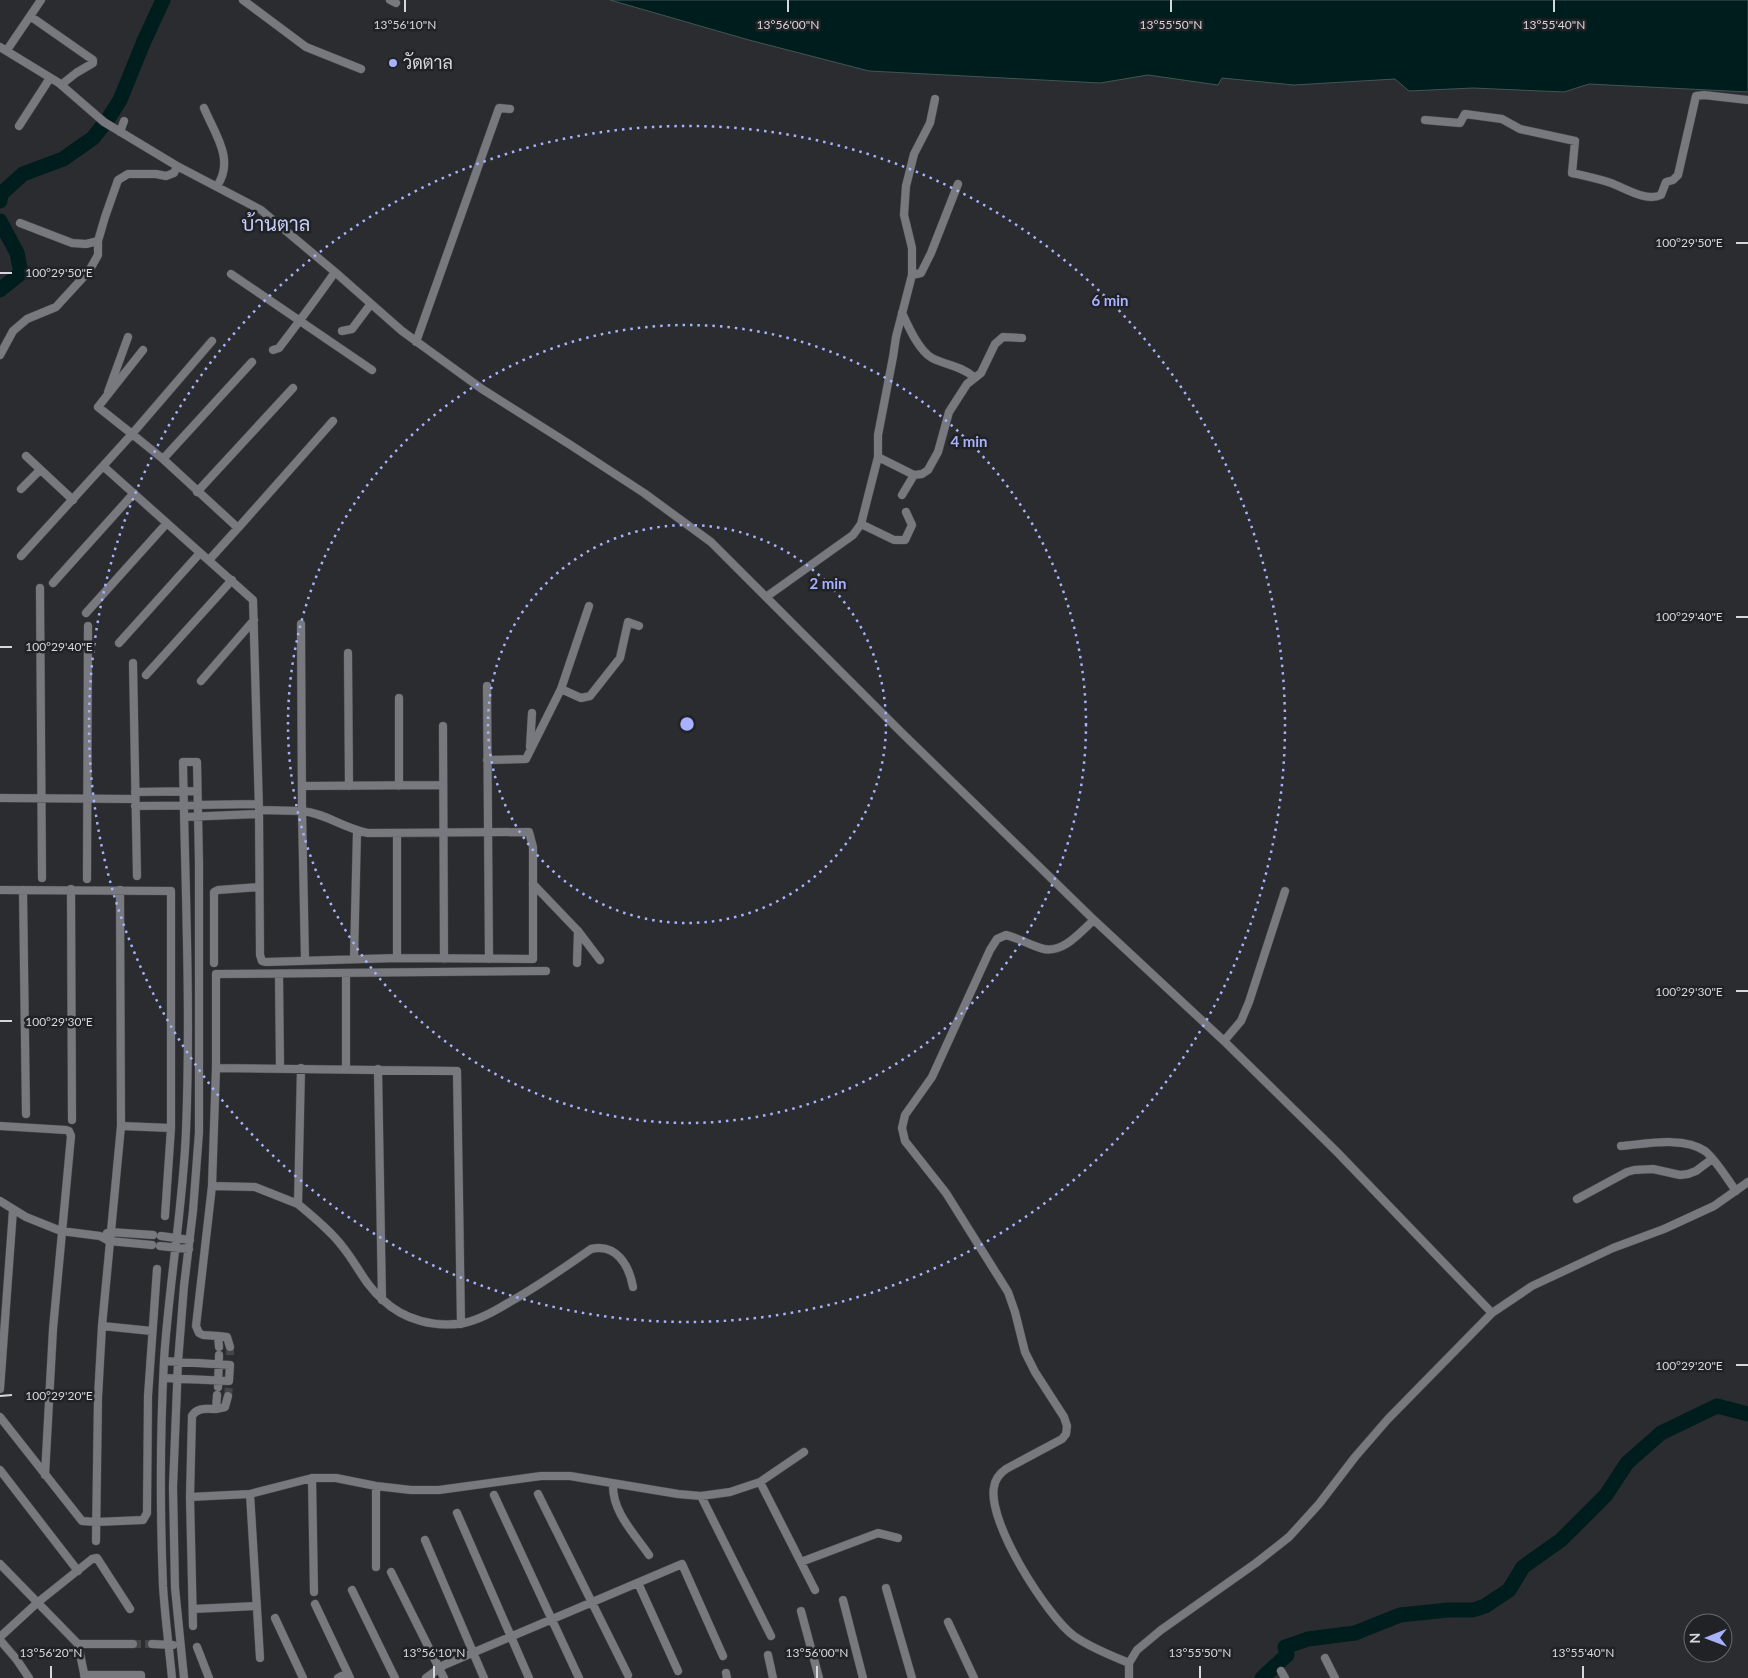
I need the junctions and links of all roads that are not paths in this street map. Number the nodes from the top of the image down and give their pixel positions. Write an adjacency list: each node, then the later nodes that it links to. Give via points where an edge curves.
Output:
1 (41, 0): 3 (street)
2 (243, 0): 5 (street, via 306,46)
3 (30, 16): 4 (street); 7 (street, via 93,60 90,66)
4 (4, 48): 6 (street)
5 (361, 69)
6 (50, 78): 7 (street); 14 (street)
7 (61, 85): 15 (street)
8 (935, 99): 23 (street, via 930,124 914,154 906,186 904,215 912,248)
9 (1748, 100): 12 (street, via 1696,96 1678,175 1666,182 1661,195 1656,197 1572,173 1575,141 1520,129 1502,119 1465,114 1460,123)
10 (204, 108): 18 (street, via 225,165)
11 (510, 109): 31 (street, via 499,108)
12 (1425, 120)
13 (124, 121): 15 (street)
14 (19, 126)
15 (118, 130): 16 (street)
16 (177, 166): 18 (street); 20 (street, via 174,173 166,176 128,174 118,180)
17 (958, 184): 23 (street, via 921,273)
18 (217, 186): 21 (street, via 261,210)
19 (20, 223): 20 (street, via 72,243)
20 (98, 241): 34 (street, via 98,255 89,272 56,307 27,319 13,331)
21 (335, 272): 24 (street); 26 (street)
22 (231, 274): 26 (street)
23 (912, 275): 25 (street)
24 (370, 305): 27 (street, via 352,329); 31 (street)
25 (902, 313): 37 (street, via 929,356 963,368); 43 (street, via 878,435)
26 (301, 321): 33 (street, via 279,348); 36 (street)
27 (342, 331)
28 (128, 337): 39 (street)
29 (1022, 338): 37 (street, via 1003,337 995,344 981,373)
30 (212, 341): 41 (street)
31 (416, 342): 63 (street, via 674,515 711,542)
32 (143, 350): 39 (street)
33 (273, 350)
34 (0, 355)
35 (252, 362): 44 (street)
36 (372, 370)
37 (974, 377): 47 (street, via 949,412 938,452 928,470)
38 (294, 388): 49 (street)
39 (105, 398): 41 (street, via 98,407)
40 (333, 421): 56 (street)
41 (132, 434): 44 (street); 45 (street)
42 (26, 456): 46 (street)
43 (878, 457): 47 (street); 55 (street)
44 (163, 459): 49 (street)
45 (102, 466): 50 (street); 52 (street)
46 (40, 470): 48 (street); 52 (street)
47 (914, 475): 51 (street)
48 (21, 489)
49 (197, 492): 56 (street)
50 (134, 493): 54 (street); 61 (street)
51 (902, 495)
52 (73, 500): 58 (street)
53 (906, 512): 55 (street, via 912,525 905,540 894,540)
54 (167, 523): 57 (street); 65 (street)
55 (861, 524): 63 (street, via 852,535)
56 (238, 528): 59 (street)
57 (200, 553): 59 (street); 70 (street)
58 (21, 556)
59 (209, 560): 60 (street)
60 (232, 580): 66 (street, via 253,600); 73 (street)
61 (53, 583)
62 (40, 588): 88 (street)
63 (766, 597): 114 (street)
64 (589, 606): 76 (street)
65 (86, 613)
66 (254, 620): 74 (street); 94 (street)
67 (301, 624): 83 (street)
68 (88, 626): 90 (street)
69 (639, 626): 76 (street, via 628,622 620,658 590,696 581,698)
70 (119, 643)
71 (348, 653): 84 (street)
72 (133, 663): 91 (street)
73 (146, 674)
74 (201, 681)
75 (487, 686): 81 (street)
76 (561, 689): 80 (street)
77 (399, 698): 85 (street)
78 (532, 713): 80 (street)
79 (443, 726): 82 (street)
80 (530, 751): 81 (street, via 526,759)
81 (487, 760): 100 (street)
82 (443, 785): 85 (street); 99 (street)
83 (302, 786): 84 (street); 95 (street)
84 (350, 786): 85 (street)
85 (399, 786)
86 (184, 791): 87 (street); 87 (street, via 183,762 197,762); 91 (street); 92 (street)
87 (198, 791): 93 (street)
88 (42, 797): 89 (street); 90 (street); 103 (street)
89 (0, 798)
90 (87, 798): 91 (street); 104 (street)
91 (135, 799): 92 (street); 102 (street)
92 (184, 806): 93 (street); 96 (street)
93 (198, 806): 94 (street); 97 (street)
94 (259, 809): 95 (street); 97 (street); 106 (street)
95 (302, 811): 98 (street); 120 (street)
96 (184, 817): 97 (street); 111 (street)
97 (198, 817): 112 (street)
98 (357, 831): 101 (street); 117 (street)
99 (443, 832): 100 (street); 101 (street); 118 (street)
100 (488, 832): 105 (street, via 529,832 534,846); 119 (street)
101 (397, 833): 116 (street)
102 (137, 876)
103 (42, 878)
104 (87, 879)
105 (533, 884): 115 (street); 119 (street, via 533,959)
106 (259, 887): 120 (street, via 260,959 266,962); 123 (street, via 214,892)
107 (72, 889): 109 (street); 110 (street); 136 (street)
108 (0, 890): 109 (street)
109 (23, 890): 135 (street)
110 (120, 890): 138 (street); 139 (street, via 171,891)
111 (186, 890): 112 (street); 128 (street)
112 (200, 891): 127 (street)
113 (1284, 891): 129 (street, via 1249,1002 1241,1021)
114 (1094, 920): 129 (street); 235 (street, via 1066,945 1054,950 1006,935 997,940 980,969 932,1077 905,1115 902,1128 905,1141 946,1193 1008,1292 1025,1352 1067,1426 1062,1439 998,1475 993,1489 1000,1525 1021,1566 1057,1619 1074,1636)
115 (578, 931): 121 (street); 122 (street)
116 (398, 958): 117 (street); 118 (street)
117 (354, 959): 120 (street)
118 (444, 959): 119 (street)
119 (489, 959)
120 (305, 960)
121 (600, 960)
122 (577, 962)
123 (214, 963)
124 (546, 971): 125 (street)
125 (346, 973): 126 (street); 133 (street)
126 (279, 974): 130 (street, via 216,974); 131 (street)
127 (200, 987): 128 (street); 141 (street)
128 (187, 988): 140 (street)
129 (1224, 1041): 165 (street, via 1337,1152)
130 (216, 1068): 131 (street); 145 (street)
131 (280, 1068): 132 (street)
132 (301, 1068): 133 (street); 149 (street)
133 (346, 1069): 134 (street)
134 (378, 1070): 164 (street); 166 (street, via 457,1071)
135 (26, 1114)
136 (72, 1120)
137 (0, 1126): 152 (street, via 70,1132)
138 (121, 1126): 139 (street); 153 (street)
139 (171, 1128): 151 (street)
140 (186, 1132): 141 (street); 156 (street)
141 (199, 1132): 157 (street)
142 (1621, 1146): 143 (street, via 1674,1142 1705,1151)
143 (1712, 1159): 146 (street); 147 (street, via 1696,1171 1680,1175 1653,1169 1627,1172)
144 (1748, 1182): 146 (street)
145 (212, 1186): 149 (street, via 255,1187); 169 (street, via 196,1326 198,1333)
146 (1736, 1191): 165 (street, via 1714,1206 1532,1286)
147 (1577, 1199)
148 (0, 1201): 150 (street)
149 (298, 1204): 164 (street, via 342,1246)
150 (13, 1210): 152 (street); 177 (street)
151 (165, 1216)
152 (61, 1231): 155 (street); 183 (street)
153 (110, 1232): 154 (street); 155 (street); 158 (street)
154 (154, 1235): 156 (street); 159 (street)
155 (100, 1236): 158 (street)
156 (176, 1238): 157 (street); 160 (street)
157 (190, 1240): 161 (street)
158 (110, 1241): 159 (street); 167 (street)
159 (153, 1245): 160 (street)
160 (175, 1248): 161 (street); 170 (street)
161 (189, 1249): 171 (street)
162 (157, 1268): 168 (street)
163 (633, 1287): 166 (street, via 625,1264 616,1254 600,1247 591,1249 490,1314)
164 (382, 1300): 166 (street, via 399,1313 417,1320 444,1325)
165 (1492, 1313): 235 (street, via 1388,1420 1289,1536 1161,1630 1137,1650)
166 (461, 1324)
167 (102, 1326): 168 (street); 194 (street)
168 (152, 1331): 194 (street, via 147,1513 139,1521)
169 (218, 1336): 172 (street); 173 (street, via 227,1337)
170 (164, 1361): 171 (street); 174 (street)
171 (178, 1362): 172 (street); 175 (street)
172 (219, 1364): 173 (street); 176 (street)
173 (230, 1364): 176 (street, via 229,1384)
174 (164, 1378): 175 (street); 227 (street, via 160,1490)
175 (178, 1379): 176 (street); 228 (street, via 173,1487)
176 (218, 1387): 179 (street)
177 (0, 1389)
178 (228, 1396): 179 (street, via 225,1407)
179 (216, 1409): 192 (street, via 199,1409 192,1416)
180 (0, 1417): 183 (street)
181 (804, 1452): 185 (street)
182 (0, 1470): 202 (street)
183 (45, 1475): 194 (street, via 82,1520)
184 (312, 1478): 187 (street, via 336,1478); 188 (street); 208 (street)
185 (760, 1482): 191 (street, via 730,1492); 199 (street)
186 (613, 1484): 187 (street, via 570,1476 541,1476 439,1490); 191 (street); 198 (street, via 612,1496 617,1509)
187 (376, 1486): 201 (street)
188 (250, 1494): 192 (street); 213 (street)
189 (538, 1494): 211 (street)
190 (494, 1496): 218 (street)
191 (701, 1496): 221 (street)
192 (190, 1497): 215 (street)
193 (456, 1513): 222 (street)
194 (96, 1522): 196 (street)
195 (898, 1538): 199 (street, via 878,1533)
196 (96, 1540)
197 (425, 1540): 230 (street)
198 (649, 1555)
199 (801, 1562): 207 (street)
200 (0, 1564): 210 (street)
201 (376, 1567)
202 (78, 1571): 210 (street); 214 (street, via 98,1558)
203 (391, 1572): 236 (street)
204 (638, 1583): 211 (street); 232 (street, via 682,1564); 237 (street)
205 (886, 1588): 257 (street)
206 (352, 1590): 248 (street)
207 (815, 1590)
208 (314, 1592)
209 (843, 1600): 256 (street)
210 (37, 1603): 223 (street); 224 (street)
211 (592, 1603): 218 (street); 238 (street)
212 (314, 1604): 240 (street)
213 (256, 1606): 215 (street); 233 (street)
214 (130, 1609)
215 (193, 1609): 220 (street)
216 (801, 1611): 255 (street)
217 (275, 1618): 246 (street)
218 (552, 1620): 222 (street); 253 (street)
219 (948, 1622): 258 (street)
220 (193, 1626)
221 (771, 1636)
222 (511, 1637): 230 (street); 252 (street)
223 (0, 1638): 241 (street)
224 (78, 1644): 225 (street); 239 (street)
225 (133, 1644)
226 (152, 1644): 227 (street)
227 (169, 1645): 228 (street); 243 (street)
228 (180, 1646): 244 (street)
229 (197, 1646): 245 (street)
230 (473, 1653): 236 (street); 251 (street)
231 (768, 1655): 254 (street)
232 (723, 1656)
233 (260, 1658)
234 (1325, 1658): 260 (street)
235 (1129, 1663): 259 (street)
236 (439, 1669): 249 (street); 250 (street)
237 (678, 1671)
238 (628, 1675)
239 (85, 1676): 242 (street, via 141,1675)
240 (349, 1676): 247 (street)
241 (29, 1678)
242 (141, 1678)
243 (172, 1678)
244 (184, 1678)
245 (209, 1678)
246 (303, 1678)
247 (338, 1678)
248 (395, 1678)
249 (426, 1678)
250 (444, 1678)
251 (484, 1678)
252 (529, 1678)
253 (579, 1678)
254 (773, 1678)
255 (819, 1678)
256 (863, 1678)
257 (912, 1678)
258 (974, 1678)
259 (1129, 1678)
260 (1335, 1678)

